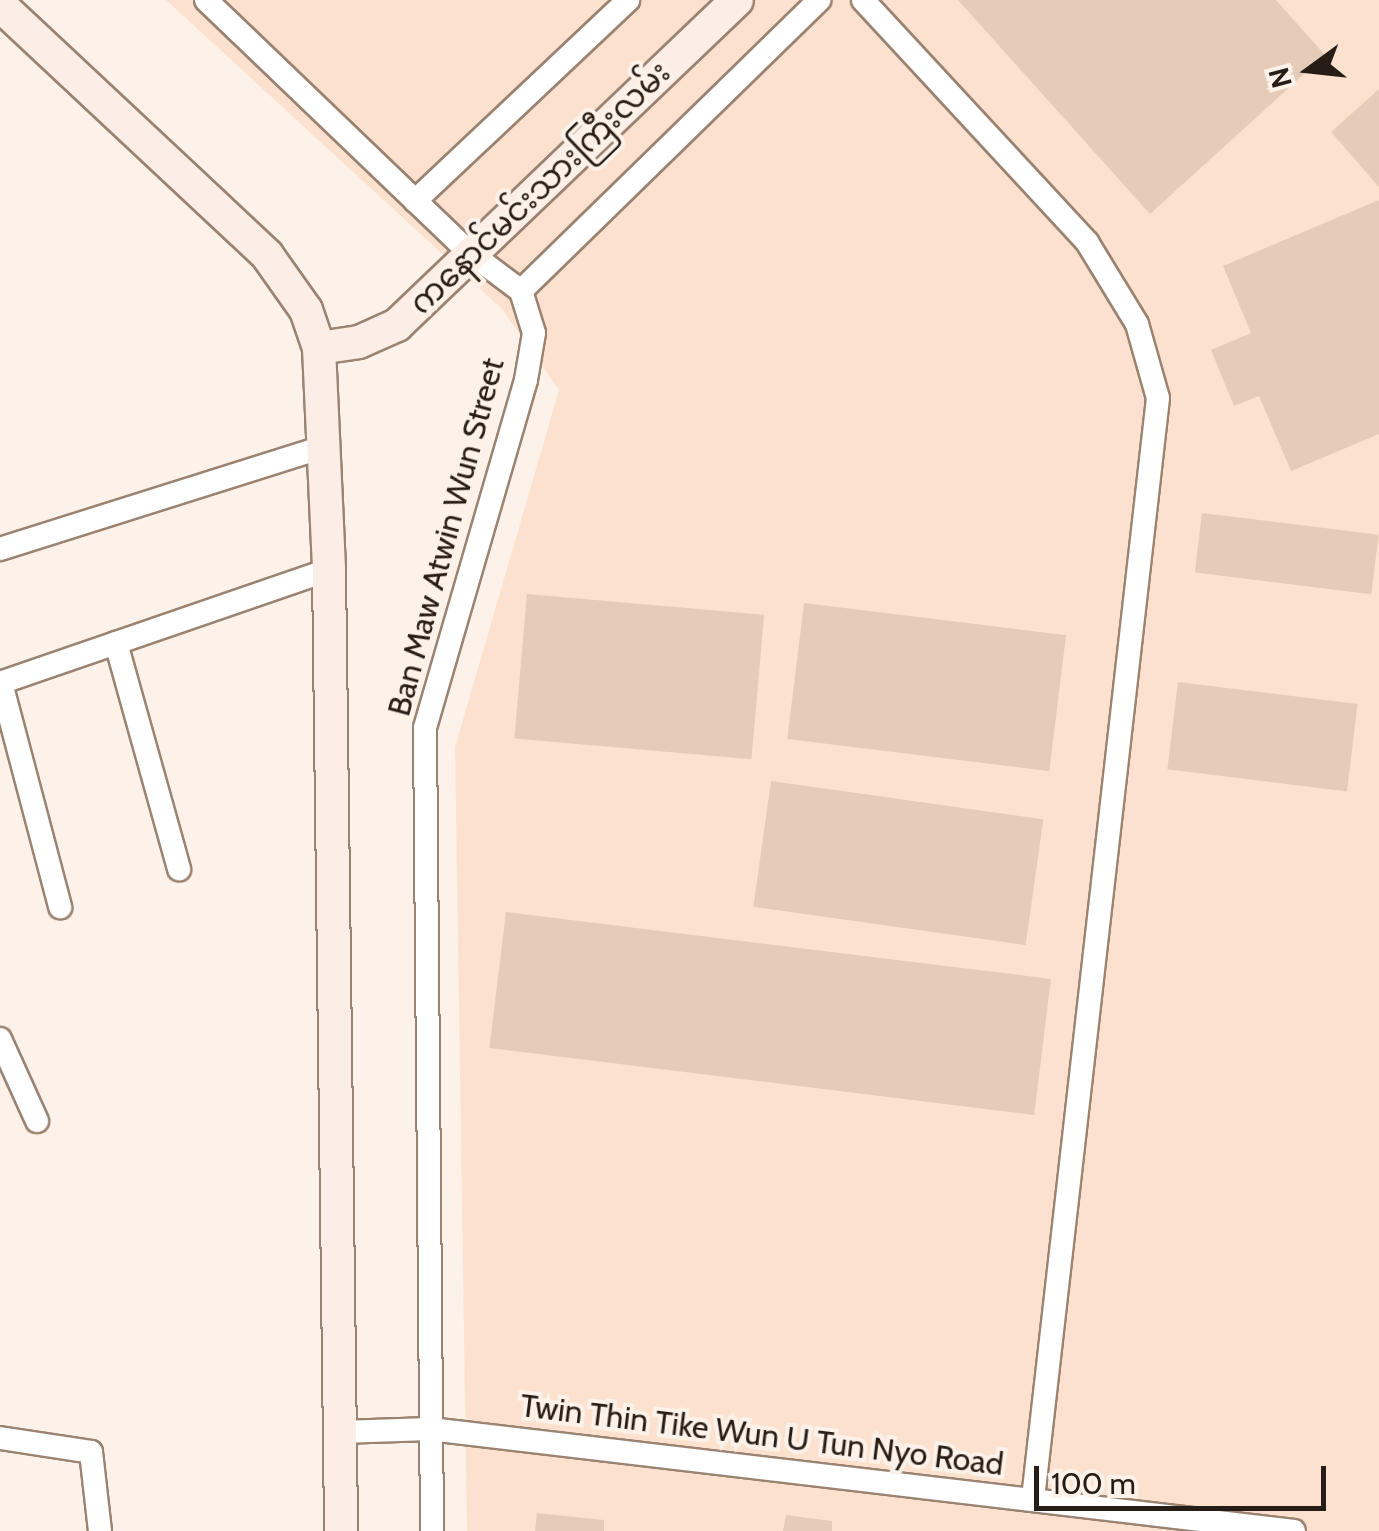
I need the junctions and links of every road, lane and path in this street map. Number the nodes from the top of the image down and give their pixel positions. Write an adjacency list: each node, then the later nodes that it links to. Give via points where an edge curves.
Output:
1 (206, 0): 7 (street)
2 (628, 0): 7 (street)
3 (737, 0): 8 (main road, ကနောင်မင်းသားကြီးလမ်း)
4 (819, 0): 9 (street)
5 (863, 0): 23 (street, via 1087,242 1137,324 1158,398)
6 (0, 5): 10 (main road, via 266,255 306,310)
7 (415, 200): 8 (street)
8 (469, 252): 9 (street); 10 (main road, ကနောင်မင်းသားကြီးလမ်း, via 397,325 359,342)
9 (521, 291): 20 (street, Ban Maw Atwin Wun Street, via 534,332 526,380 425,728)
10 (319, 348): 11 (main road)
11 (326, 446): 12 (street); 13 (main road)
12 (0, 548)
13 (329, 570): 14 (street); 21 (main road)
14 (116, 643): 15 (street); 16 (street)
15 (0, 683): 17 (street)
16 (179, 869)
17 (60, 908)
18 (0, 1038): 19 (street)
19 (37, 1121)
20 (430, 1429): 21 (street, Twin Thin Tike Wun U Tun Nyo Road); 23 (street, Twin Thin Tike Wun U Tun Nyo Road); 26 (street, Ban Maw Atwin Wun Street)
21 (340, 1432): 25 (main road)
22 (0, 1438): 24 (street, via 90,1452)
23 (1033, 1498): 27 (street, Twin Thin Tike Wun U Tun Nyo Road)
24 (100, 1531)
25 (341, 1531)
26 (432, 1531)
27 (1294, 1531)

